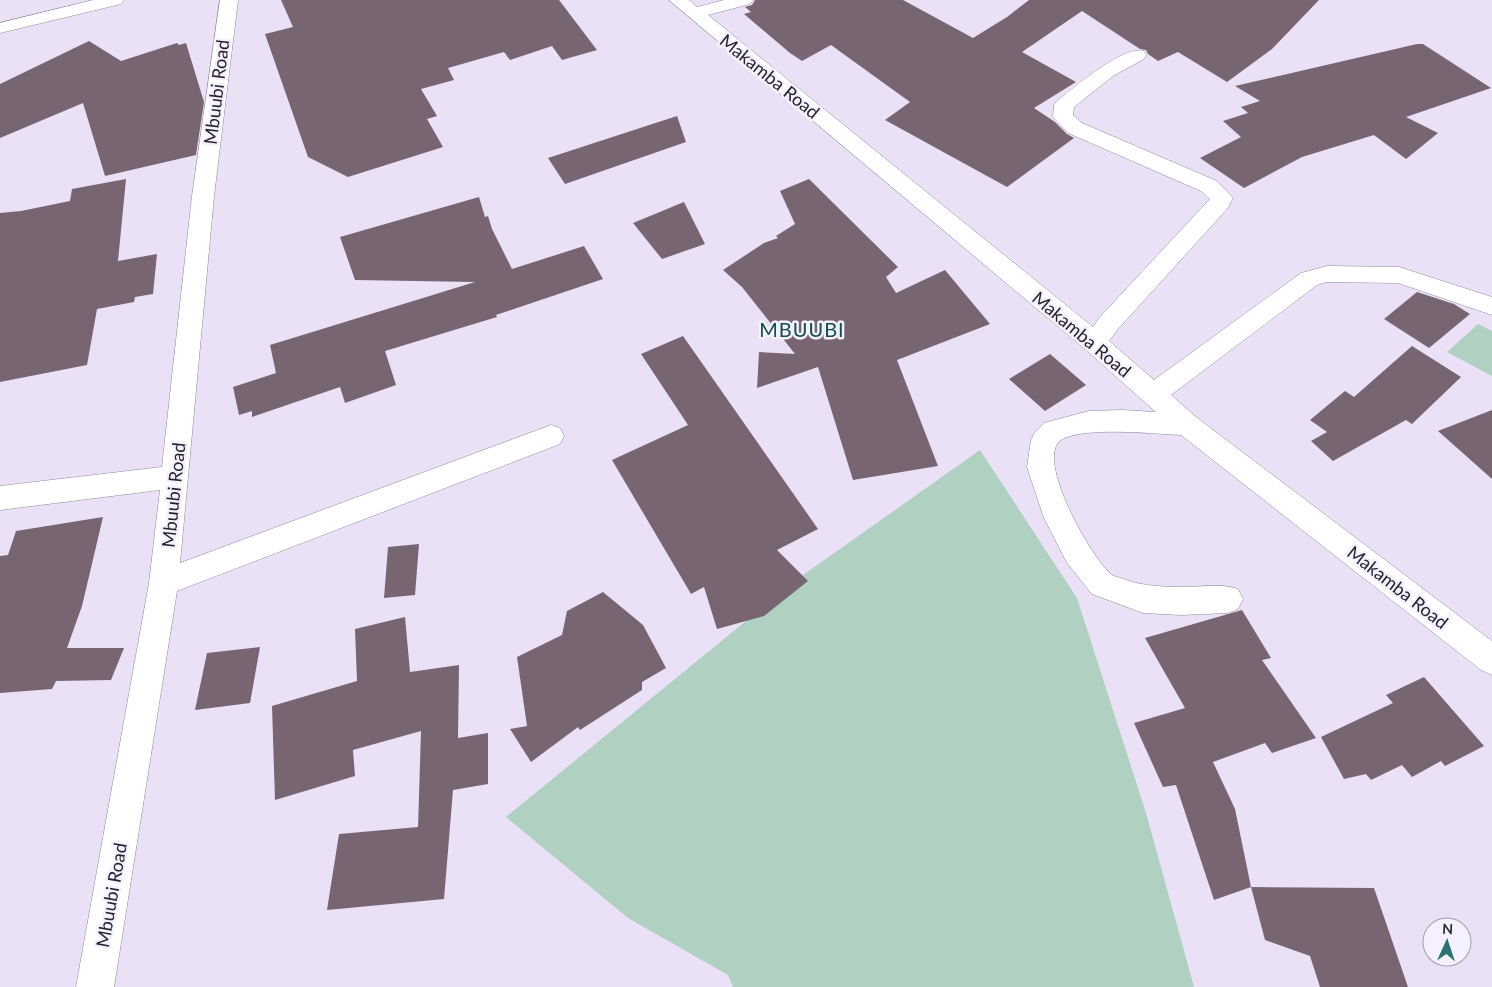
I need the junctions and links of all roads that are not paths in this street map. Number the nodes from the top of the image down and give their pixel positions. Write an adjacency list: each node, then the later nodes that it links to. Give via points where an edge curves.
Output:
1 (115, 0): 4 (street)
2 (229, 0): 13 (street, Mbuubi Road, via 203,196)
3 (744, 0): 5 (street)
4 (76, 4): 6 (street)
5 (686, 7): 9 (street, Makamba Road)
6 (0, 28)
7 (1137, 55): 9 (street, via 1106,72 1064,105 1064,117 1075,128 1209,186 1222,198 1109,323)
8 (1492, 306): 10 (street, via 1399,275 1327,274 1309,279)
9 (1095, 343): 10 (street, Makamba Road)
10 (1153, 395): 11 (street, Makamba Road)
11 (1188, 425): 16 (street, via 1122,420 1089,422 1053,431 1044,440 1040,467 1058,518 1077,554 1102,585 1143,599); 17 (street, Makamba Road)
12 (551, 436): 15 (street)
13 (175, 477): 14 (street); 15 (street, Mbuubi Road)
14 (0, 498)
15 (164, 583): 18 (street, Mbuubi Road)
16 (1228, 599)
17 (1492, 660)
18 (95, 987)

